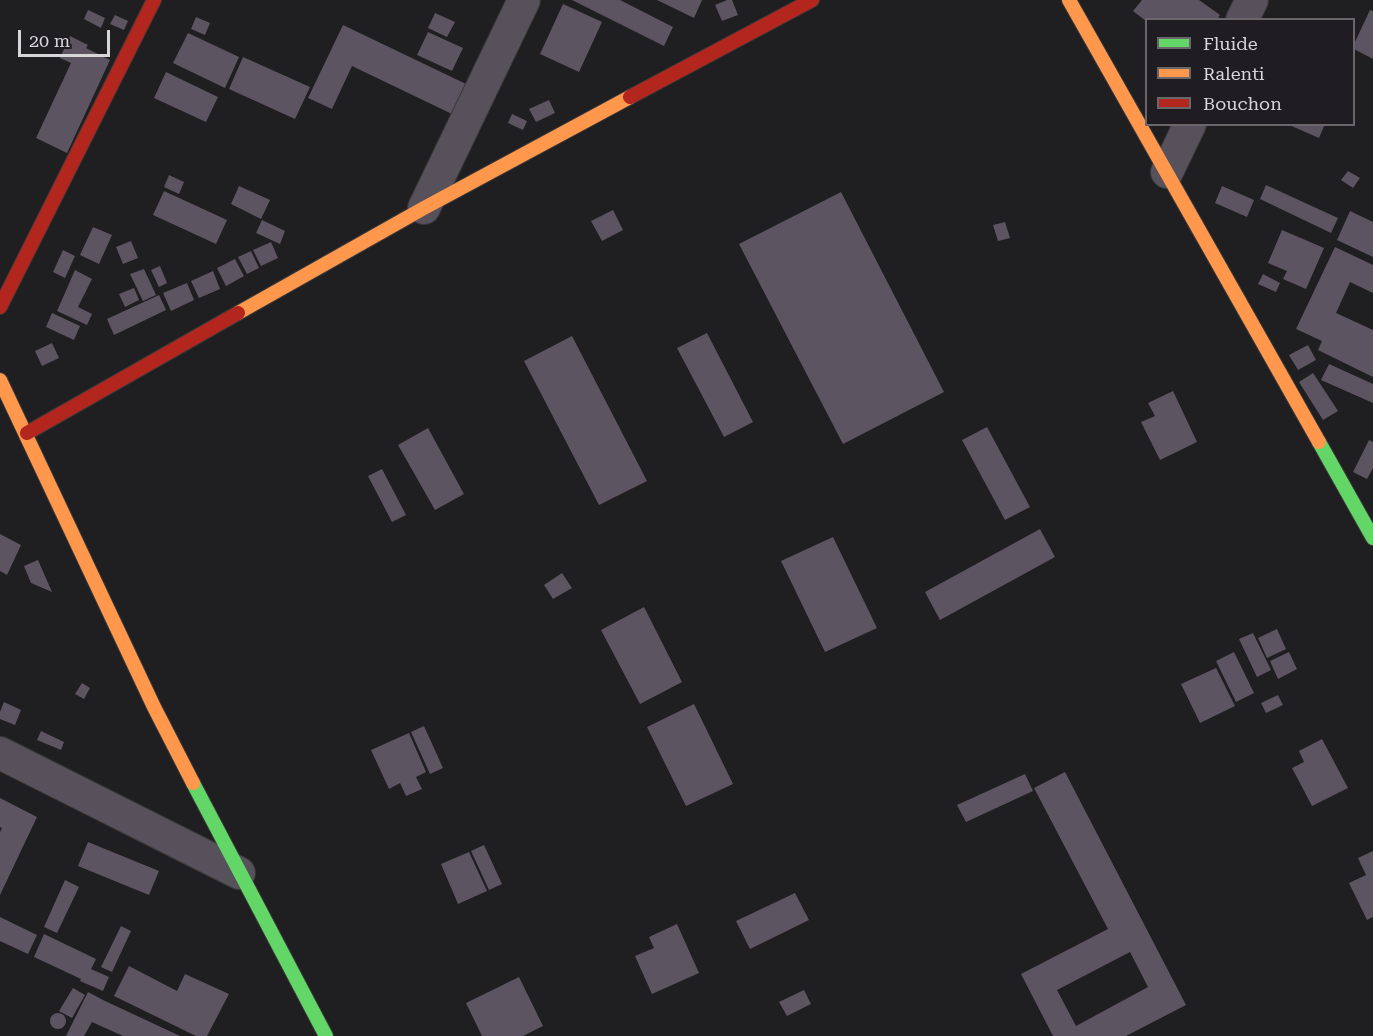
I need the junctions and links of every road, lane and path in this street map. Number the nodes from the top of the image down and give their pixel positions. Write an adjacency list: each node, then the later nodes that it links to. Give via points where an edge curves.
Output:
1 (154, 0): 10 (street)
2 (524, 0): 9 (street)
3 (812, 0): 9 (street)
4 (1069, 0): 8 (street)
5 (1252, 0): 6 (street)
6 (1243, 18)
7 (1189, 126): 8 (street)
8 (1167, 172): 13 (street)
9 (424, 208): 12 (street)
10 (0, 307)
11 (0, 380): 12 (street)
12 (27, 433): 15 (street, via 154,707)
13 (1371, 526)
14 (0, 753): 15 (street)
15 (239, 873): 16 (street)
16 (326, 1036)

